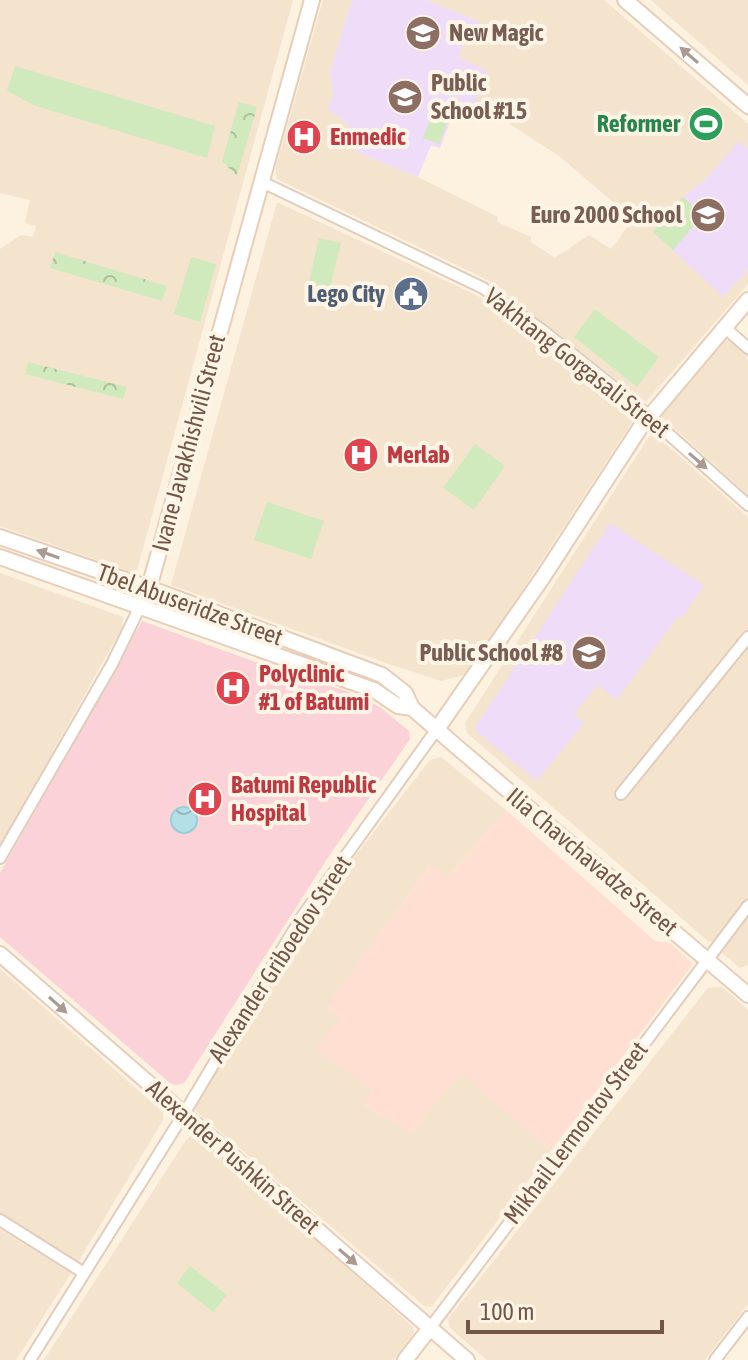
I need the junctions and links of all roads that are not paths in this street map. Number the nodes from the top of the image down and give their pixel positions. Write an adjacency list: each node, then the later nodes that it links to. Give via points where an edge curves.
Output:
1 (312, 0): 4 (street, Ivane Javakhishvili Street)
2 (625, 0): 3 (street, one-way to 2)
3 (748, 106)
4 (262, 182): 8 (street, Vakhtang Gorgasali Street, via 483,288); 12 (street, Ivane Javakhishvili Street)
5 (748, 300): 6 (street, Alexander Griboedov Street)
6 (724, 327): 7 (street); 8 (street, Alexander Griboedov Street)
7 (748, 348)
8 (648, 416): 9 (street, Vakhtang Gorgasali Street, one-way to 9); 16 (street, Alexander Griboedov Street)
9 (748, 505)
10 (0, 537): 12 (street, Tbel Abuseridze Street, one-way to 10)
11 (0, 557): 13 (street, Tbel Abuseridze Street)
12 (149, 588): 13 (street, Ivane Javakhishvili Street); 15 (street, Tbel Abuseridze Street, via 382,675 405,693)
13 (141, 607): 15 (street, Tbel Abuseridze Street); 18 (street, Ivane Javakhishvili Street)
14 (748, 637): 17 (street)
15 (412, 708): 16 (street, Tbel Abuseridze Street)
16 (437, 729): 21 (street, Ilia Chavchavadze Street); 23 (street, Alexander Griboedov Street, via 301,918)
17 (621, 794)
18 (0, 858)
19 (748, 906): 21 (street, Mikhail Lermontov Street)
20 (0, 954): 23 (street, Alexander Pushkin Street, one-way to 23)
21 (707, 960): 22 (street, Ilia Chavchavadze Street); 27 (street, Mikhail Lermontov Street)
22 (748, 995)
23 (185, 1112): 25 (street, Alexander Griboedov Street); 27 (street, Alexander Pushkin Street, one-way to 27)
24 (0, 1220): 25 (street)
25 (84, 1273): 28 (street, Alexander Griboedov Street)
26 (748, 1317): 31 (street)
27 (430, 1328): 29 (street, Mikhail Lermontov Street); 30 (street, Alexander Pushkin Street)
28 (30, 1360)
29 (405, 1360)
30 (467, 1360)
31 (715, 1360)

